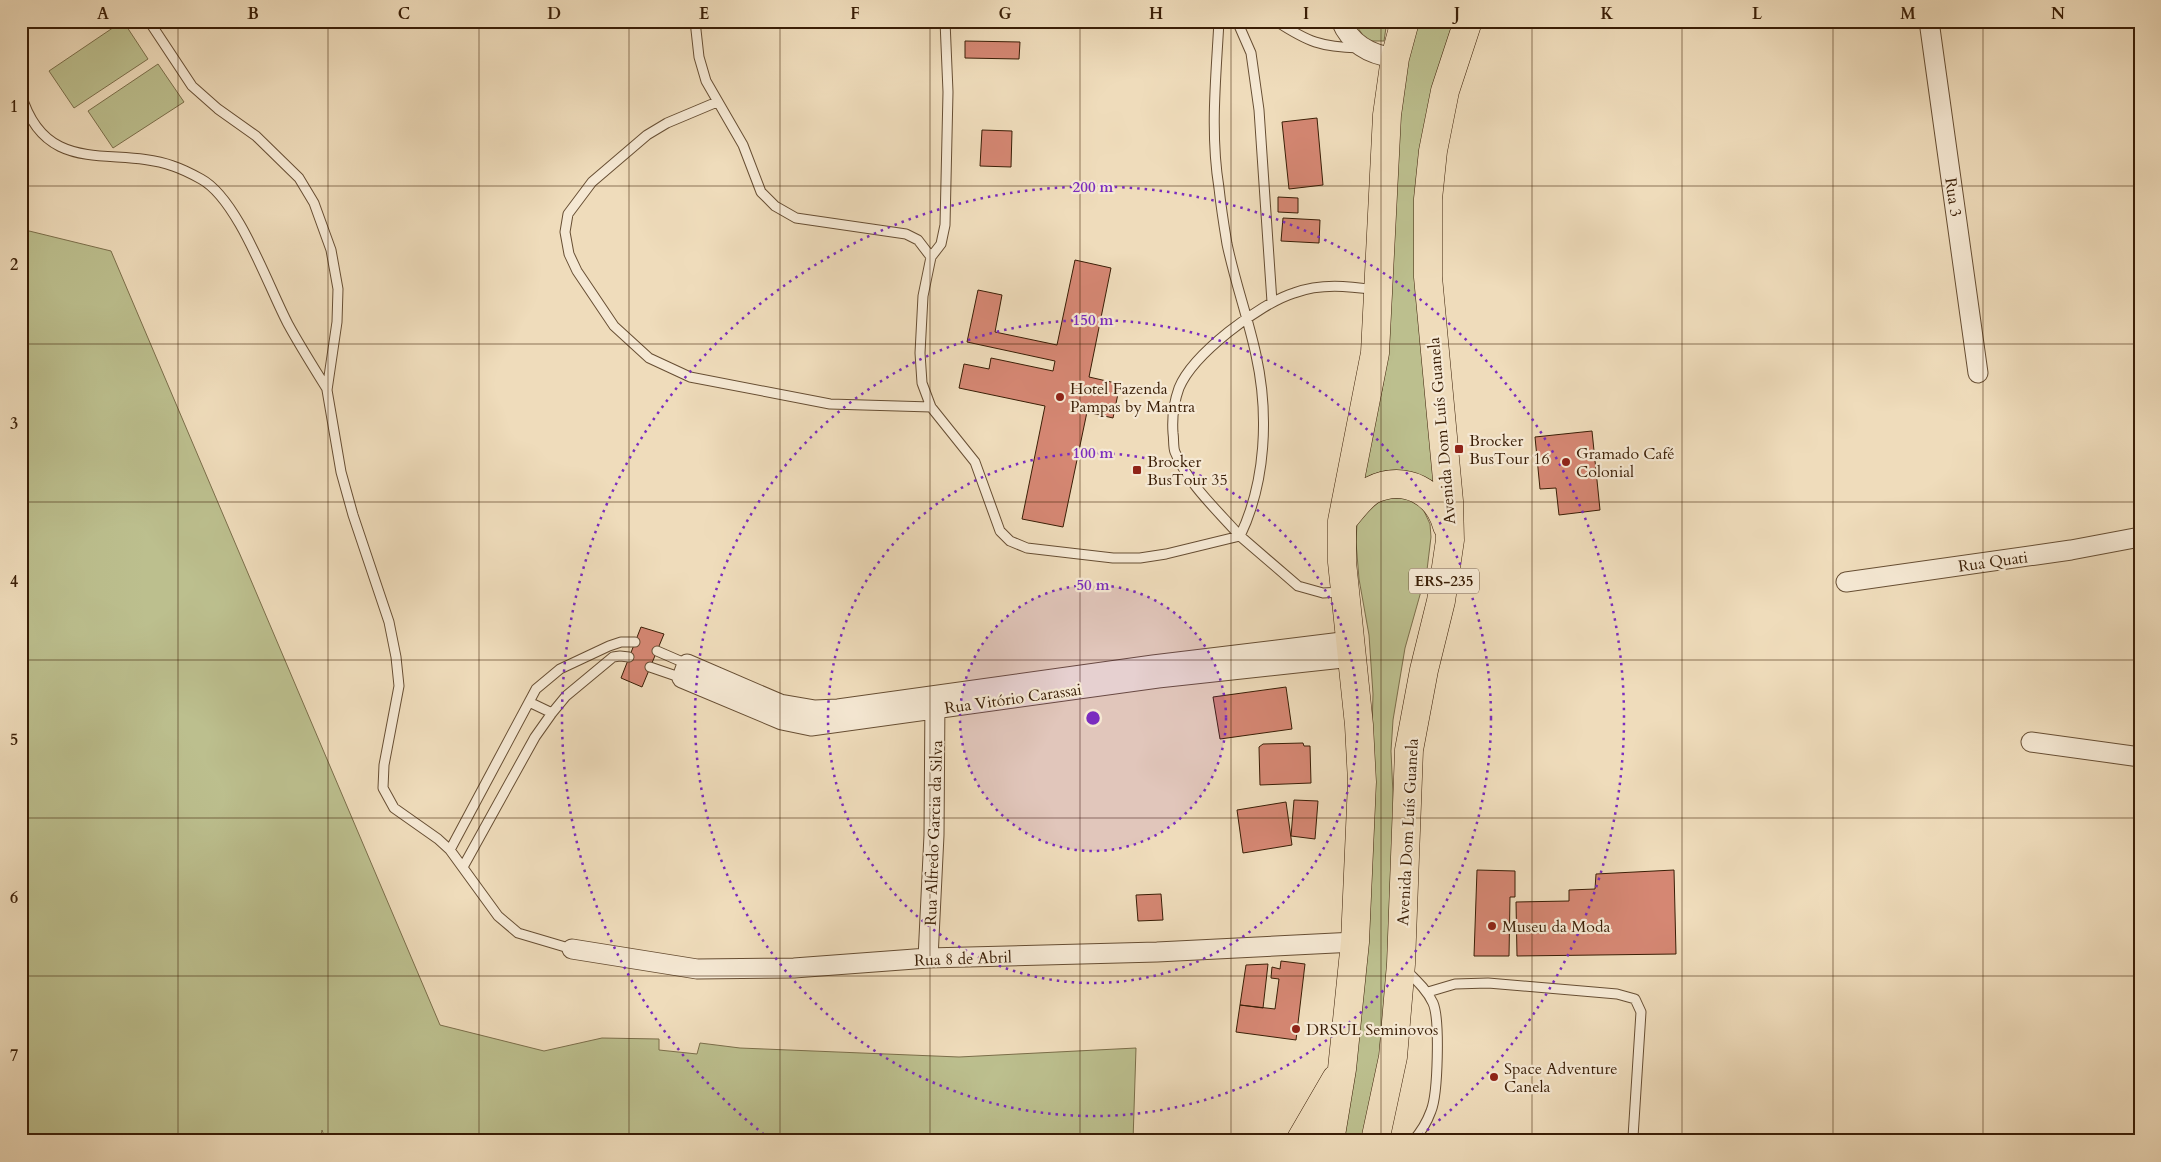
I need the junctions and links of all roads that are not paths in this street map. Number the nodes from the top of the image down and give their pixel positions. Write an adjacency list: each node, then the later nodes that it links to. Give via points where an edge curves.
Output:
1 (24, 21): 12 (lane)
2 (149, 21): 22 (lane, via 192,86 256,136 299,178 314,203 331,250 338,289)
3 (945, 21): 17 (lane, via 948,92 945,225 941,244)
4 (1219, 21): 20 (lane, via 1214,135 1218,185 1228,245)
5 (1236, 21): 19 (lane, via 1251,53 1259,110)
6 (1276, 21): 13 (lane, via 1301,37 1324,46)
7 (1341, 21): 13 (street)
8 (1405, 21): 14 (main road)
9 (1468, 21): 27 (main road, Avenida Dom Luís Guanela / ERS-235, via 1445,91 1432,151 1428,199 1428,277)
10 (1929, 21): 21 (street, Rua 3)
11 (696, 23): 16 (lane, via 699,57)
12 (21, 32)
13 (1360, 48): 14 (street, via 1378,56)
14 (1395, 58): 18 (main road, via 1382,192)
15 (21, 94): 22 (lane, via 25,108 47,138 72,151 172,166 203,180 218,194 245,234 289,325)
16 (717, 102): 17 (lane, via 743,145 761,192 775,206 796,218 906,234 918,240); 23 (lane, via 667,122 646,135 592,182 568,214 565,232 569,254 614,326 650,358 690,377 830,404)
17 (931, 257): 23 (lane, via 922,296 920,353 922,383)
18 (1379, 290): 19 (lane, via 1317,287); 24 (main road, via 1370,381)
19 (1272, 302): 20 (lane)
20 (1246, 318): 25 (lane, via 1262,398 1263,442 1252,511); 25 (lane, via 1204,354 1189,374 1180,388 1172,420 1175,451 1187,474)
21 (1978, 373)
22 (327, 390): 41 (lane, via 341,472 389,622 396,657 399,686 384,765 383,788 394,808)
23 (931, 407): 25 (lane, via 975,462 992,514 1000,531 1010,541 1027,548 1140,558)
24 (1342, 521): 27 (main road, via 1371,491 1387,485 1408,484 1426,492 1439,505); 29 (main road)
25 (1240, 536): 29 (lane, via 1298,586 1323,593)
26 (2140, 537): 28 (street, Rua Quati)
27 (1450, 540): 46 (main road, Avenida Dom Luís Guanela / ERS-235, via 1441,601 1409,750)
28 (1846, 582)
29 (1345, 592): 31 (main road)
30 (635, 642): 36 (lane, via 609,646 560,669 536,688)
31 (1352, 649): 37 (street, Rua Vitório Carassai, via 1153,665); 43 (main road, via 1362,782)
32 (657, 651): 35 (lane)
33 (629, 657): 38 (lane, via 613,658 566,696)
34 (650, 667): 35 (lane)
35 (685, 671): 37 (street, Rua Vitório Carassai, via 797,708 838,709)
36 (529, 702): 38 (lane); 41 (lane)
37 (935, 702): 45 (street, Rua Alfredo Garcia da Silva)
38 (552, 713): 42 (lane, via 535,737)
39 (2030, 742): 40 (street)
40 (2140, 757)
41 (450, 850): 42 (lane)
42 (463, 867): 44 (lane, via 498,916 518,933)
43 (1355, 942): 45 (street, Rua 8 de Abril, via 1157,952); 48 (main road)
44 (572, 949): 45 (street, Rua 8 de Abril, via 697,969 794,968)
45 (928, 958)
46 (1401, 964): 47 (lane); 52 (main road, Avenida Dom Luís Guanela / ERS-235, via 1393,1057)
47 (1428, 992): 49 (lane, via 1456,984 1488,983 1635,998 1641,1012); 53 (lane, via 1434,1005 1438,1033 1433,1101 1432,1110)
48 (1342, 1070): 50 (main road); 51 (main road)
49 (1632, 1138)
50 (1300, 1141)
51 (1330, 1141)
52 (1376, 1141)
53 (1413, 1141)

